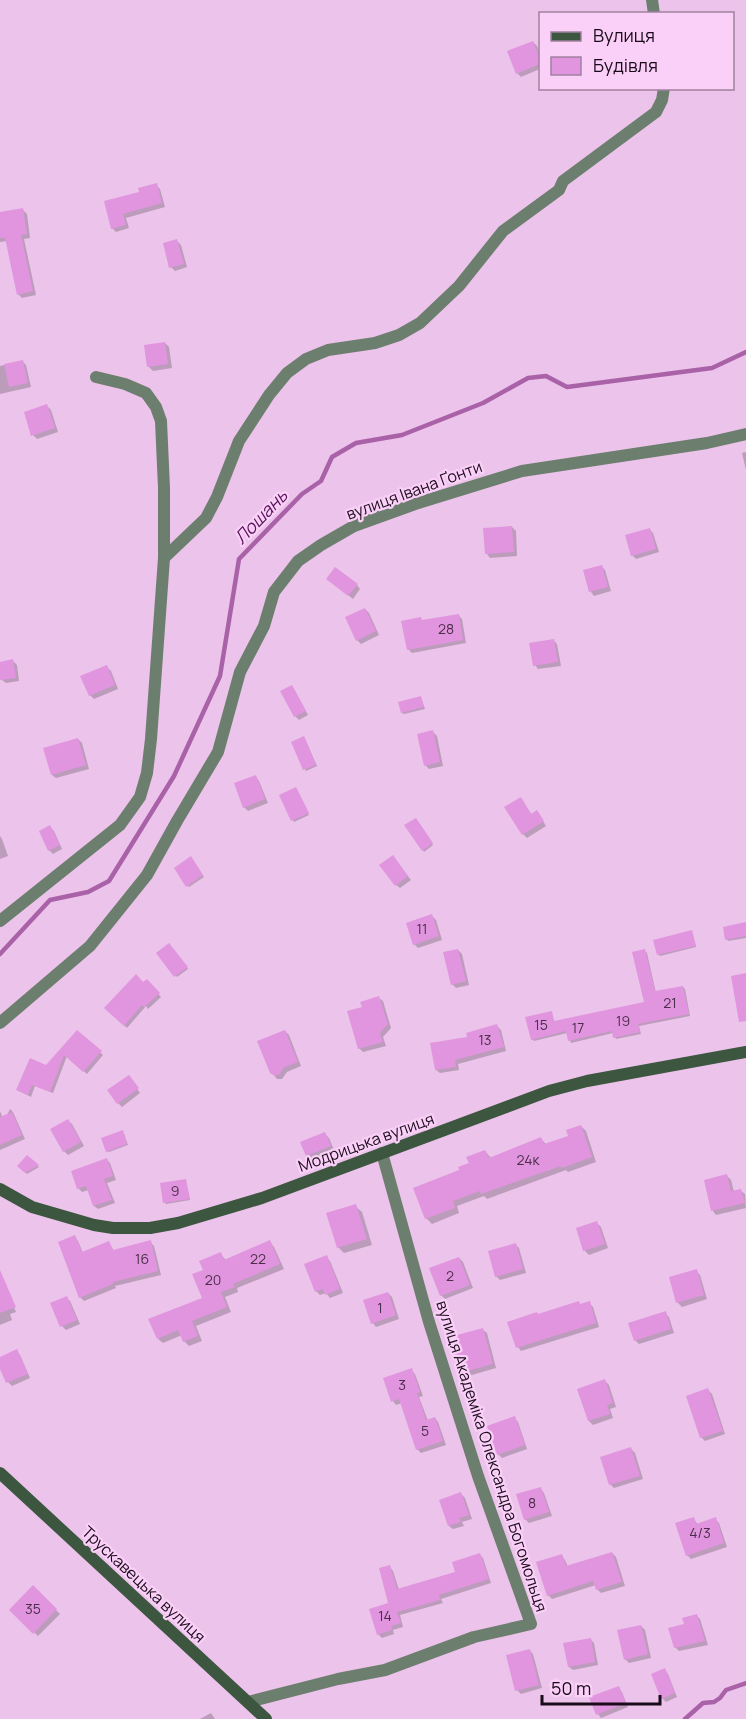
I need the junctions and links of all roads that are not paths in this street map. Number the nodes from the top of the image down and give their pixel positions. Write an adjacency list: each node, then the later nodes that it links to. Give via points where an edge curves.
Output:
1 (664, 90): 4 (street, via 656,112 503,231 459,286 420,323 375,343 328,350 286,373 239,441 206,518)
2 (96, 377): 4 (street, via 146,393 156,407 161,421)
3 (746, 434): 6 (street, вулиця Івана Ґонти, via 492,479 354,526 298,561 274,592 264,626 240,672 218,752 147,875 90,946)
4 (164, 558): 5 (street, via 151,739 140,797 120,825)
5 (0, 921)
6 (0, 1023)
7 (746, 1052): 8 (street, Модрицька вулиця, via 549,1091)
8 (382, 1153): 9 (street, Модрицька вулиця, via 241,1205 150,1228 113,1228 75,1220 32,1207); 11 (street, вулиця Академіка Олександра Богомольця, via 436,1344 531,1624 474,1637 385,1670)
9 (0, 1189)
10 (0, 1473): 11 (street, Трускавецька вулиця)
11 (248, 1702): 12 (street, Трускавецька вулиця)
12 (266, 1719)

